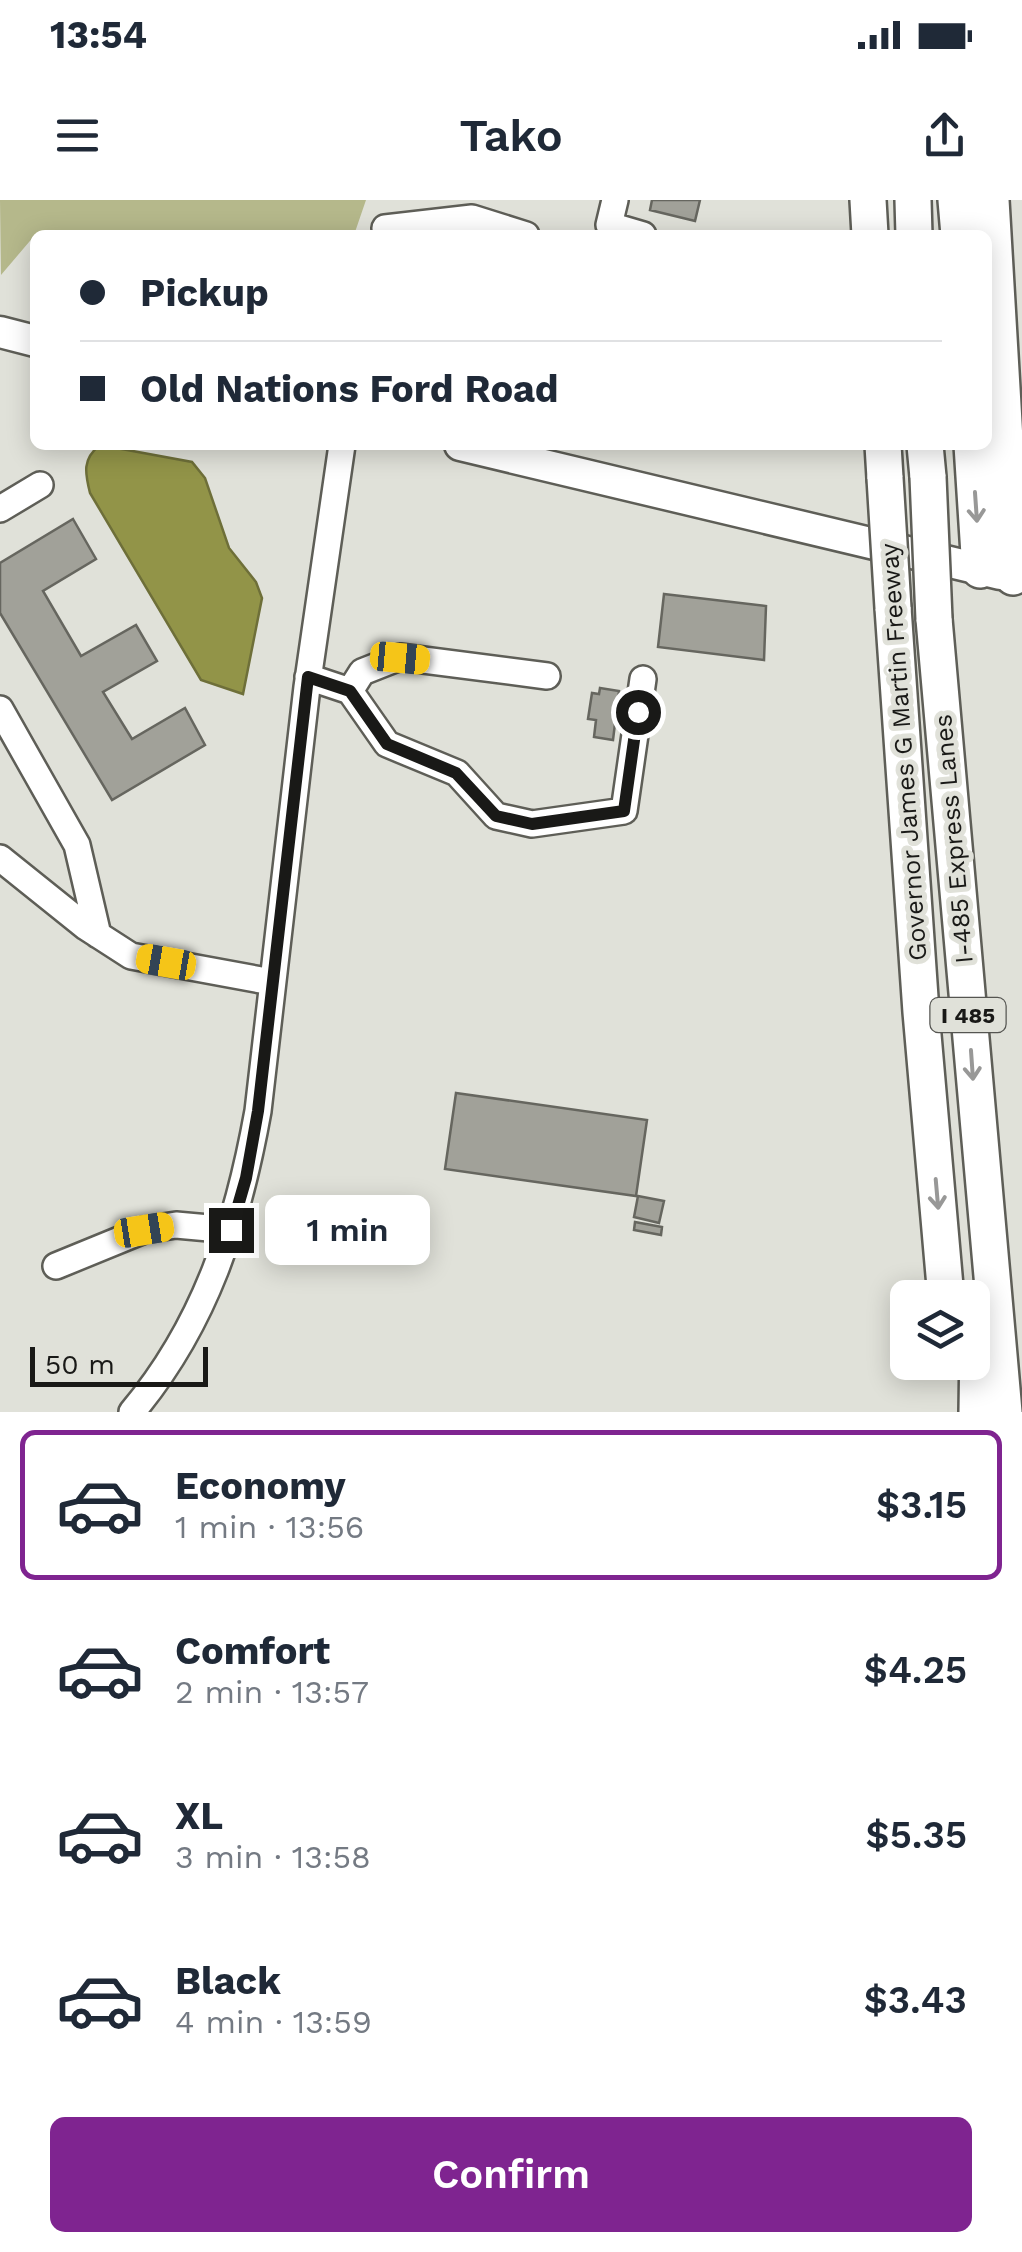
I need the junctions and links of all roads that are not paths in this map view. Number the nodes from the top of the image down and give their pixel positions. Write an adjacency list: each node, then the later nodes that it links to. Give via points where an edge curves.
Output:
1 (391, 200): 6 (street)
2 (868, 200): 9 (highway)
3 (913, 200): 10 (highway)
4 (956, 200): 11 (highway)
5 (991, 200): 21 (highway)
6 (384, 230)
7 (391, 230): 8 (street, via 472,218)
8 (510, 230)
9 (870, 230)
10 (914, 230)
11 (959, 230)
12 (0, 332): 13 (main road)
13 (30, 340)
14 (341, 450): 23 (street)
15 (481, 450): 21 (main road)
16 (973, 450): 21 (highway, one-way to 21)
17 (884, 461): 33 (highway, Governor James G Martin Freeway / I 485, one-way to 33, bridge)
18 (926, 461): 30 (highway, I-485 Express Lanes / I 485, one-way to 30, bridge)
19 (40, 485): 20 (street)
20 (0, 509)
21 (1005, 576)
22 (547, 676): 25 (street, via 400,658 362,672)
23 (308, 677): 25 (street); 29 (street)
24 (643, 679): 25 (street, via 624,811 532,824 496,816 456,773 387,744)
25 (350, 691)
26 (0, 709): 28 (street, via 78,845)
27 (0, 858): 28 (street)
28 (98, 935): 29 (street, via 130,956)
29 (272, 982): 31 (street, via 258,1111)
30 (978, 1146): 37 (highway); 38 (highway, I-485 Express Lanes / I 485)
31 (231, 1230): 32 (street, via 144,1230); 35 (street, via 192,1325)
32 (56, 1266)
33 (944, 1280)
34 (955, 1380): 36 (highway)
35 (132, 1412)
36 (958, 1412)
37 (978, 1412)
38 (1004, 1412)

